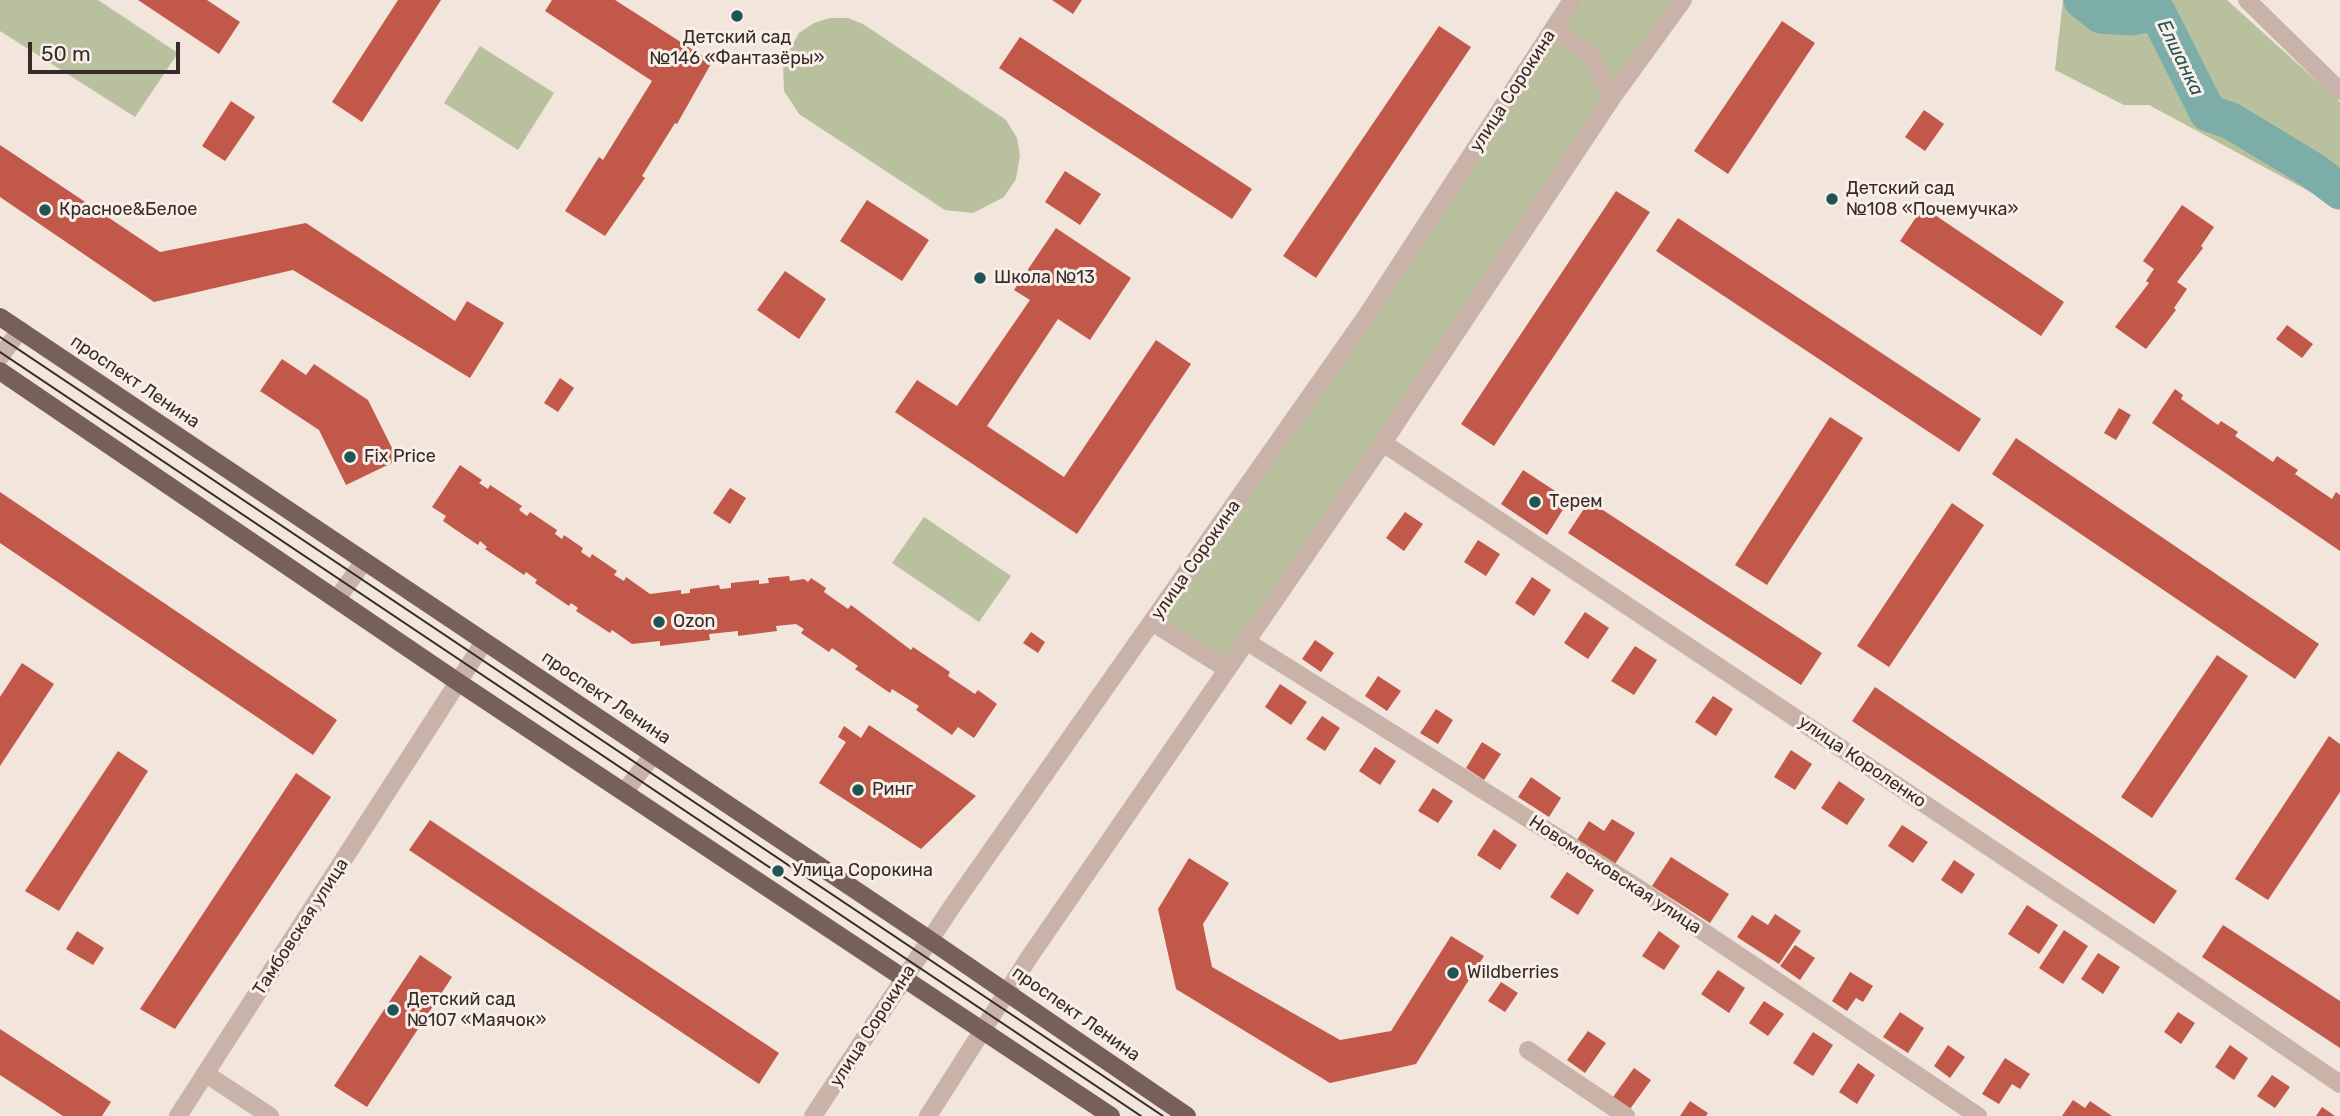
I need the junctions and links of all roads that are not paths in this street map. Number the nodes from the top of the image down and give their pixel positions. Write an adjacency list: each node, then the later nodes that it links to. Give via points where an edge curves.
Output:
1 (1572, 0): 4 (street, улица Сорокина)
2 (1683, 0): 6 (street)
3 (2247, 0): 5 (street)
4 (1553, 30): 6 (street, via 1590,54); 14 (street, улица Сорокина, via 1367,315)
5 (2340, 91)
6 (1612, 98): 11 (street)
7 (0, 317): 8 (main road, проспект Ленина)
8 (20, 330): 9 (street); 12 (main road, проспект Ленина)
9 (0, 357)
10 (0, 371): 13 (main road)
11 (1383, 443): 15 (street); 27 (street, улица Короленко)
12 (364, 561): 13 (street); 16 (main road, проспект Ленина)
13 (337, 599): 18 (main road)
14 (1152, 622): 17 (street); 21 (street, улица Сорокина)
15 (1247, 641): 17 (street); 35 (street, Новомосковская улица, via 1635,886)
16 (484, 642): 18 (street, Тамбовская улица); 19 (main road, проспект Ленина)
17 (1227, 668): 23 (street)
18 (458, 681): 20 (main road); 26 (street, Тамбовская улица)
19 (653, 755): 20 (street); 21 (main road, проспект Ленина)
20 (625, 792): 22 (main road)
21 (930, 940): 22 (street, улица Сорокина); 23 (main road, проспект Ленина)
22 (906, 977): 24 (main road); 30 (street, улица Сорокина)
23 (1007, 992): 24 (street); 33 (main road, проспект Ленина)
24 (984, 1030): 31 (street); 32 (main road)
25 (1528, 1050): 34 (street)
26 (206, 1074): 28 (street, Тамбовская улица); 29 (street)
27 (2340, 1084)
28 (178, 1116)
29 (270, 1116)
30 (813, 1116)
31 (928, 1116)
32 (1111, 1116)
33 (1187, 1116)
34 (1626, 1116)
35 (1979, 1116)

